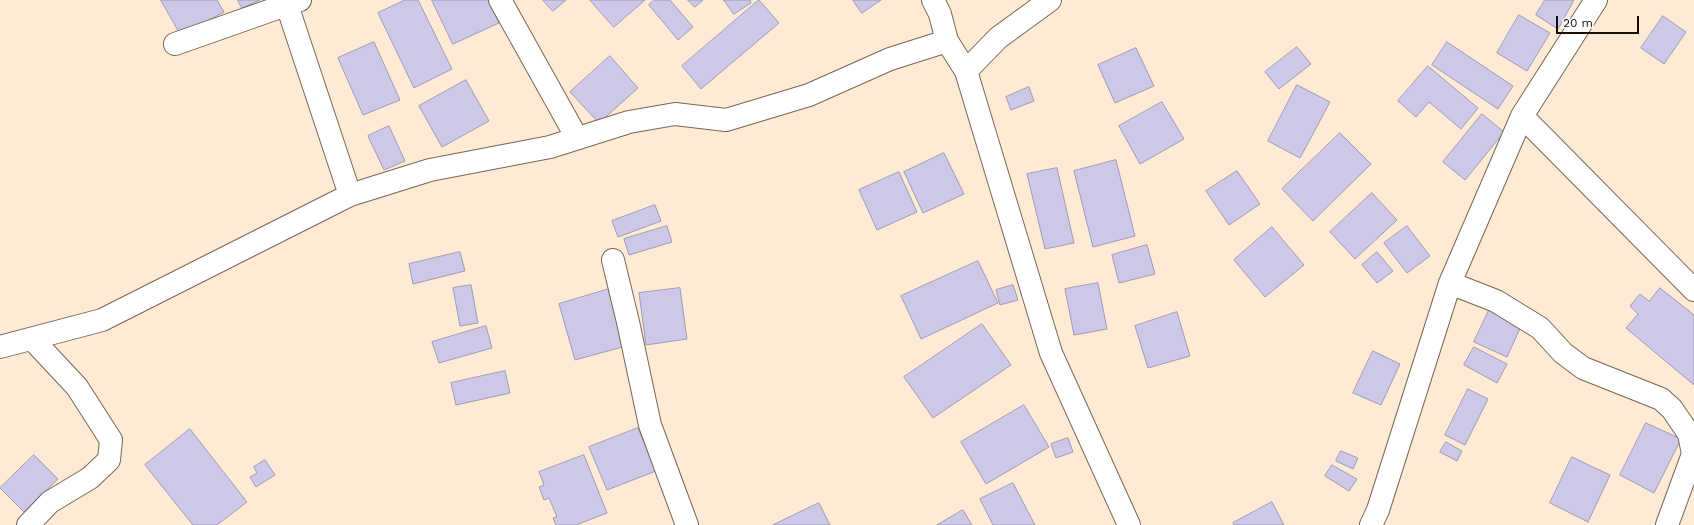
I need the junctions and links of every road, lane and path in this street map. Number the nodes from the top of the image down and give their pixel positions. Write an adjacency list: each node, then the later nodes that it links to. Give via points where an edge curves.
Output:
1 (500, 0): 10 (street)
2 (934, 0): 6 (street)
3 (1050, 0): 8 (street, via 998,38)
4 (1596, 0): 9 (street)
5 (294, 3): 7 (street); 11 (street)
6 (947, 41): 8 (street); 10 (street, via 890,59 809,95 726,120 675,114 629,122)
7 (175, 44)
8 (966, 70): 19 (street, via 1051,353)
9 (1522, 116): 13 (street); 14 (street)
10 (577, 138): 11 (street, via 550,147 430,170)
11 (350, 195): 15 (street, via 102,320)
12 (613, 260): 18 (street, via 650,425)
13 (1450, 284): 20 (street); 21 (street, via 1496,301 1540,328 1563,353 1583,368 1662,399 1672,409 1689,434 1693,454)
14 (1694, 290)
15 (33, 340): 16 (street); 17 (street, via 77,387 111,440 109,460 90,478 50,502)
16 (0, 348)
17 (28, 525)
18 (687, 525)
19 (1129, 525)
20 (1371, 525)
21 (1667, 525)

